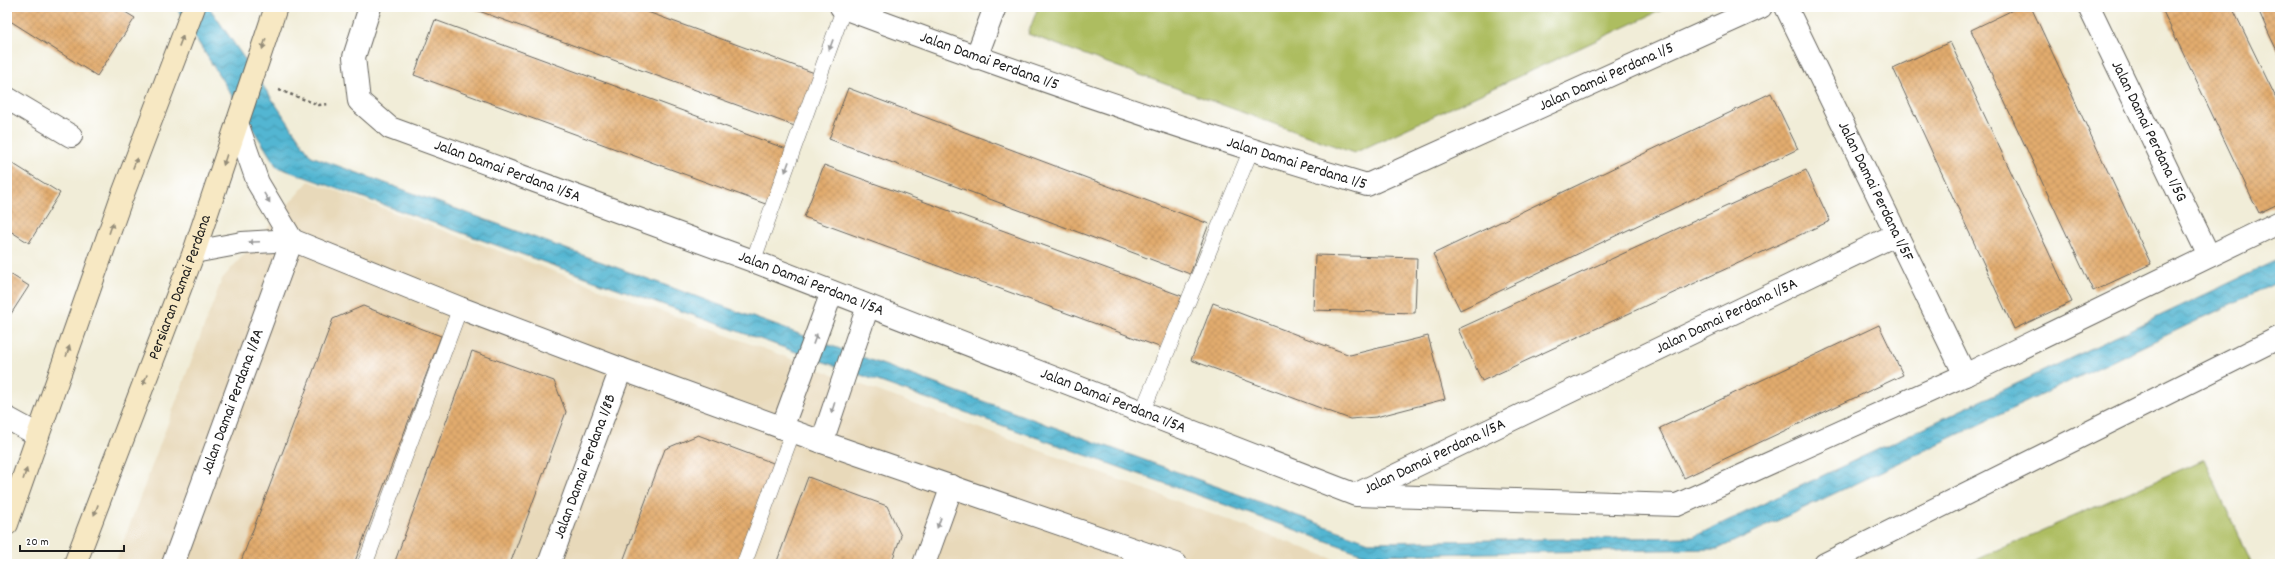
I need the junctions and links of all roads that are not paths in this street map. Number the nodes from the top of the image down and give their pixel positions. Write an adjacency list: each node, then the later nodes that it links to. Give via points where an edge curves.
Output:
1 (194, 7): 29 (main road, one-way to 1, via 121,199)
2 (276, 7): 11 (main road, Persiaran Damai Perdana, one-way to 11)
3 (370, 7): 19 (street, Jalan Damai Perdana 1/5A, via 354,57 359,101 390,128)
4 (995, 7): 9 (street)
5 (1761, 7): 13 (street, Jalan Damai Perdana 1/5, via 1367,186)
6 (1786, 7): 15 (street, Jalan Damai Perdana 1/5F)
7 (2089, 7): 18 (street, Jalan Damai Perdana 1/5G)
8 (842, 8): 9 (street, Jalan Damai Perdana 1/5); 19 (lane, one-way to 19)
9 (976, 58): 13 (street, Jalan Damai Perdana 1/5)
10 (7, 98): 12 (street)
11 (237, 122): 16 (street, one-way to 16, via 258,183); 17 (main road, Persiaran Damai Perdana, one-way to 17)
12 (71, 136)
13 (1251, 150): 26 (lane)
14 (2280, 222): 18 (street)
15 (1895, 234): 25 (street, Jalan Damai Perdana 1/5F); 32 (street, Jalan Damai Perdana 1/5A)
16 (292, 240): 17 (street, one-way to 17, via 242,243); 22 (street); 36 (street, Jalan Damai Perdana 1/8A)
17 (194, 252): 35 (main road, Persiaran Damai Perdana, one-way to 35)
18 (2209, 256): 25 (street)
19 (753, 261): 20 (street, Jalan Damai Perdana 1/5A)
20 (832, 292): 21 (street, Jalan Damai Perdana 1/5A); 28 (street, one-way to 20, via 806,362)
21 (868, 306): 26 (street, Jalan Damai Perdana 1/5A); 30 (street, one-way to 30)
22 (460, 308): 24 (street); 37 (lane)
23 (2280, 337): 42 (street)
24 (621, 369): 28 (street); 38 (street, Jalan Damai Perdana 1/8B)
25 (1964, 375): 32 (street, via 1677,505)
26 (1142, 412): 32 (street, Jalan Damai Perdana 1/5A)
27 (7, 418): 29 (street)
28 (787, 430): 30 (street); 39 (lane)
29 (38, 435): 33 (main road, one-way to 29)
30 (822, 442): 31 (street)
31 (952, 486): 34 (street); 40 (street, one-way to 40)
32 (1356, 495)
33 (7, 524)
34 (1132, 556): 41 (street)
35 (75, 564)
36 (172, 564)
37 (365, 564)
38 (549, 564)
39 (744, 564)
40 (924, 564)
41 (1176, 564)
42 (1825, 564)

